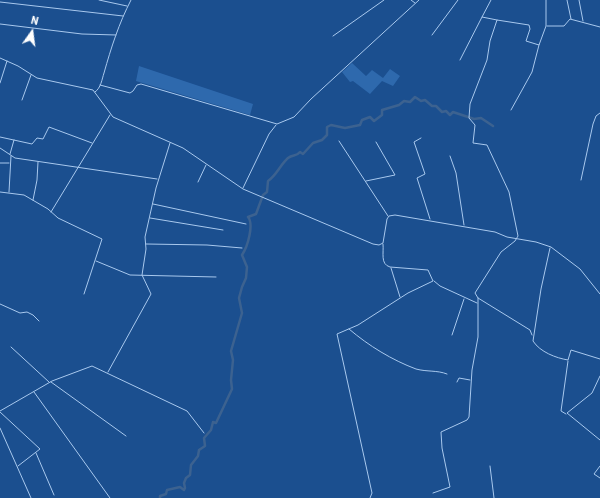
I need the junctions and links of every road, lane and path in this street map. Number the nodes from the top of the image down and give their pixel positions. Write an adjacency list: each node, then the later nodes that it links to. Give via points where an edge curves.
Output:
1 (99, 0): 13 (street)
2 (131, 0): 13 (street)
3 (384, 0): 24 (street)
4 (411, 0): 12 (street)
5 (419, 0): 12 (street)
6 (458, 0): 23 (street)
7 (491, 0): 15 (street)
8 (546, 0): 20 (street)
9 (567, 0): 16 (street)
10 (579, 0): 18 (street)
11 (0, 2): 14 (street)
12 (416, 3): 37 (street, via 294,117)
13 (128, 6): 14 (street)
14 (123, 16): 22 (street)
15 (482, 17): 17 (street); 27 (street)
16 (571, 19): 18 (street); 20 (street, via 564,26)
17 (497, 20): 25 (street, via 529,25 526,41); 69 (street, via 487,60 471,103 470,116 474,125 473,143 487,145 506,185)
18 (583, 22): 21 (street)
19 (0, 24): 22 (street, via 82,34)
20 (546, 26): 25 (street)
21 (600, 27)
22 (116, 35): 31 (street)
23 (432, 35)
24 (333, 36)
25 (540, 45): 34 (street, via 532,72)
26 (0, 58): 28 (street)
27 (460, 60)
28 (7, 61): 29 (street); 30 (street)
29 (31, 75): 32 (street); 33 (street)
30 (0, 83)
31 (100, 85): 32 (street); 37 (street, via 130,93 141,84)
32 (95, 92): 36 (street)
33 (22, 100)
34 (511, 110)
35 (600, 113): 54 (street, via 593,124)
36 (110, 115): 42 (street); 44 (street)
37 (277, 124): 57 (street, via 269,134)
38 (0, 137): 40 (street)
39 (421, 138): 65 (street, via 414,142 425,174 417,178)
40 (15, 140): 44 (street, via 33,143 37,138 43,139 49,127); 46 (street)
41 (338, 141): 55 (street)
42 (170, 142): 51 (street); 53 (street)
43 (376, 142): 55 (street, via 395,175)
44 (93, 144): 52 (street)
45 (0, 148): 46 (street)
46 (11, 155): 48 (street); 50 (street)
47 (450, 156): 67 (street, via 456,173)
48 (38, 162): 52 (street); 60 (street)
49 (0, 163): 50 (street)
50 (10, 163): 59 (street)
51 (207, 164): 56 (street); 57 (street)
52 (77, 168): 53 (street); 62 (street)
53 (158, 179): 61 (street)
54 (581, 180)
55 (365, 181): 63 (street)
56 (198, 182)
57 (243, 189): 70 (street, via 375,244)
58 (0, 192): 59 (street)
59 (9, 193): 60 (street, via 24,195)
60 (33, 201): 62 (street)
61 (152, 204): 64 (street); 66 (street)
62 (51, 212): 74 (street, via 58,218 102,239)
63 (389, 216): 65 (street); 70 (street)
64 (150, 218): 68 (street); 71 (street)
65 (430, 220): 67 (street)
66 (246, 224)
67 (464, 226): 69 (street, via 497,232)
68 (223, 230)
69 (517, 239): 73 (street); 83 (street, via 503,250 491,267 476,290)
70 (383, 243): 75 (street, via 383,263)
71 (146, 244): 72 (street); 76 (street)
72 (242, 248)
73 (551, 248): 80 (street, via 580,269); 89 (street)
74 (96, 261): 76 (street, via 124,273); 79 (street)
75 (390, 267): 78 (street, via 429,270); 81 (street)
76 (142, 275): 77 (street); 93 (street, via 151,294)
77 (216, 277)
78 (433, 280): 81 (street); 82 (street)
79 (84, 294)
80 (600, 294)
81 (401, 297): 87 (street, via 363,322)
82 (464, 298): 84 (street); 88 (street)
83 (478, 298): 84 (street); 89 (street, via 530,330)
84 (477, 303): 96 (street, via 478,337)
85 (0, 304): 86 (street, via 20,313 27,312)
86 (39, 321)
87 (349, 328): 94 (street, via 369,345 399,362 417,369); 115 (street, via 337,334 372,494)
88 (452, 335)
89 (532, 335): 91 (street, via 537,346 553,356)
90 (11, 348): 97 (street)
91 (568, 360): 92 (street, via 570,350); 101 (street, via 561,411)
92 (600, 360)
93 (108, 372): 97 (street, via 90,366); 103 (street, via 190,413 193,421)
94 (446, 374)
95 (600, 376): 101 (street, via 592,392)
96 (471, 380): 98 (street, via 459,378); 111 (street, via 469,418 441,432 450,487)
97 (50, 382): 99 (street); 104 (street)
98 (457, 382)
99 (34, 392): 100 (street); 114 (street)
100 (0, 411): 106 (street, via 40,449)
101 (568, 414): 105 (street)
102 (0, 428): 107 (street)
103 (204, 433)
104 (126, 436)
105 (600, 440)
106 (36, 453): 107 (street); 112 (street)
107 (18, 466): 113 (street)
108 (490, 466): 116 (street)
109 (600, 466): 110 (street, via 594,474)
110 (600, 478)
111 (433, 493)
112 (54, 495)
113 (31, 498)
114 (110, 498)
115 (370, 498)
116 (494, 498)

